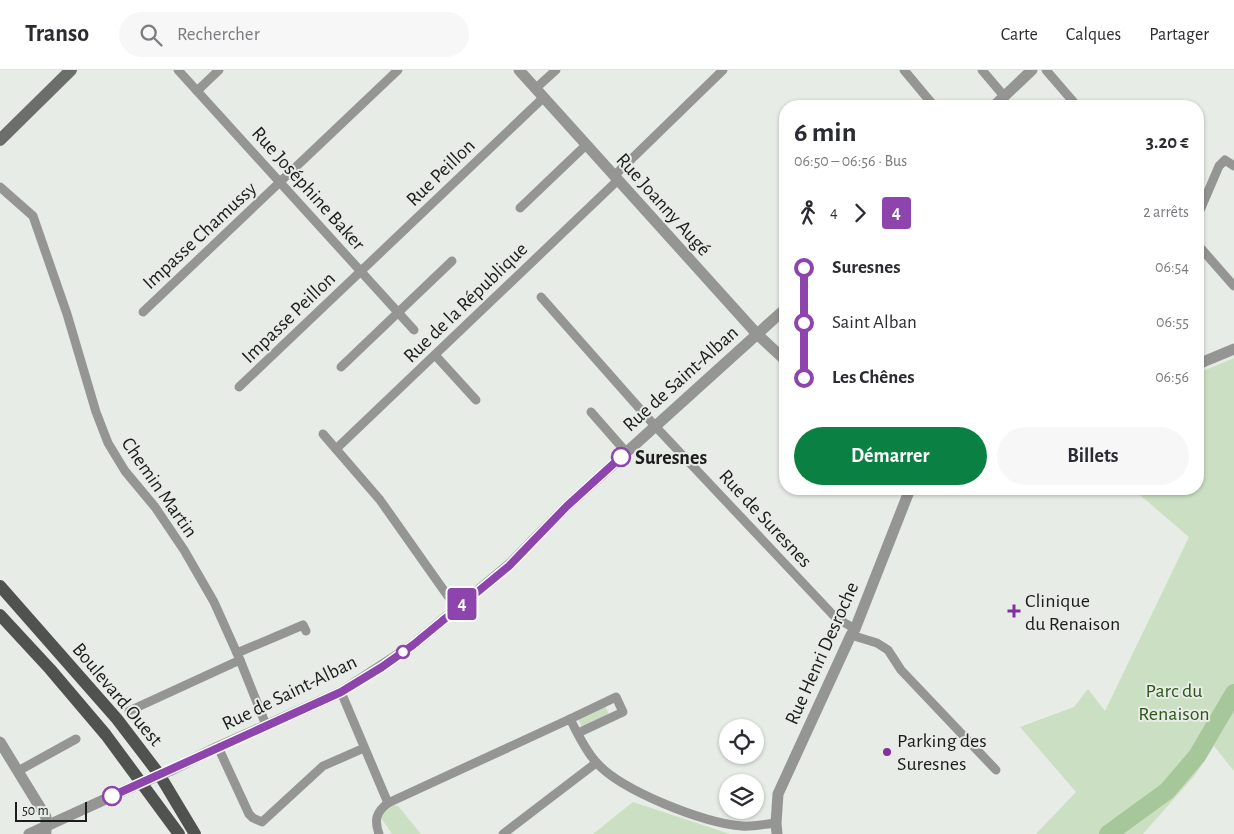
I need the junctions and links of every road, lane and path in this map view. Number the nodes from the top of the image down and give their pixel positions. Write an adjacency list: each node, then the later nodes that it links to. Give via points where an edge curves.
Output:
1 (71, 70): 18 (main road)
2 (178, 70): 12 (street, Rue Joséphine Baker)
3 (219, 70): 12 (street)
4 (398, 70): 22 (street, Impasse Chamussy)
5 (519, 70): 13 (street, Rue Joanny Augé)
6 (556, 70): 13 (street, Rue Peillon)
7 (723, 70): 21 (street, Rue de la République)
8 (904, 70): 15 (street)
9 (982, 70): 14 (street)
10 (1032, 70): 14 (street)
11 (1046, 70): 17 (street)
12 (197, 91): 22 (street, Rue Joséphine Baker)
13 (539, 93): 19 (street, Rue Joanny Augé); 28 (street, Rue Peillon)
14 (1004, 96): 16 (street)
15 (929, 100)
16 (1000, 100)
17 (1072, 100)
18 (0, 140)
19 (586, 145): 21 (street, Rue Joanny Augé); 25 (street)
20 (1234, 166): 24 (street, via 1225,160 1219,166)
21 (616, 178): 35 (street, Rue Joanny Augé); 37 (street, Rue de la République)
22 (280, 183): 28 (street, Rue Joséphine Baker); 31 (street, Impasse Chamussy)
23 (0, 187): 54 (street, Chemin Martin, via 33,216 108,443 184,550 214,602)
24 (1204, 201)
25 (520, 208)
26 (1204, 252): 29 (street)
27 (452, 261): 32 (street)
28 (360, 272): 32 (street, Rue Joséphine Baker); 41 (street, Impasse Peillon)
29 (1234, 286)
30 (541, 297): 44 (street, Rue de Suresnes)
31 (143, 312)
32 (398, 312): 34 (street, Rue Joséphine Baker); 40 (street)
33 (779, 314): 35 (street, Rue de Saint-Alban)
34 (414, 330)
35 (757, 334): 38 (street, Rue Joanny Augé); 44 (street, Rue de Saint-Alban)
36 (1234, 349): 39 (street)
37 (435, 354): 42 (street); 46 (street, Rue de la République)
38 (779, 354)
39 (1204, 362)
40 (341, 367)
41 (239, 387)
42 (476, 400)
43 (591, 412): 47 (street)
44 (654, 426): 47 (street, Rue de Saint-Alban); 53 (street, Rue de Suresnes, via 835,617)
45 (323, 434): 46 (street)
46 (336, 449): 50 (street, via 380,500)
47 (626, 452): 50 (street, Rue de Saint-Alban, via 509,566)
48 (908, 495): 53 (street, Rue Henri Desroche)
49 (0, 586): 72 (main road, Boulevard Ouest, via 117,719 159,774)
50 (457, 609): 55 (street, Rue de Saint-Alban, via 407,649)
51 (0, 615): 71 (main road, Boulevard Ouest, via 106,735)
52 (306, 631): 54 (street, via 303,625)
53 (853, 632): 65 (street, Rue de Suresnes, via 888,650 901,670); 68 (street, Rue Henri Desroche, via 778,794)
54 (238, 656): 56 (street); 58 (street, Chemin Martin)
55 (341, 692): 58 (street, Rue de Saint-Alban); 63 (street)
56 (129, 711)
57 (570, 719): 59 (street); 59 (street, via 616,698 623,712); 67 (street)
58 (266, 725): 62 (street, Rue de Saint-Alban)
59 (578, 733): 64 (street)
60 (76, 738): 66 (street)
61 (0, 742): 66 (street)
62 (218, 747): 63 (street, via 249,814 262,822 323,766); 69 (street, Rue de Saint-Alban, bridge)
63 (364, 748): 67 (street)
64 (596, 763): 68 (street, via 653,800 714,821); 74 (street)
65 (996, 770)
66 (18, 771): 69 (street, via 46,817)
67 (388, 803): 73 (street, via 377,814)
68 (777, 829)
69 (46, 830): 70 (street, Rue de Saint-Alban)
70 (29, 834)
71 (179, 834)
72 (195, 834)
73 (379, 834)
74 (503, 834)

